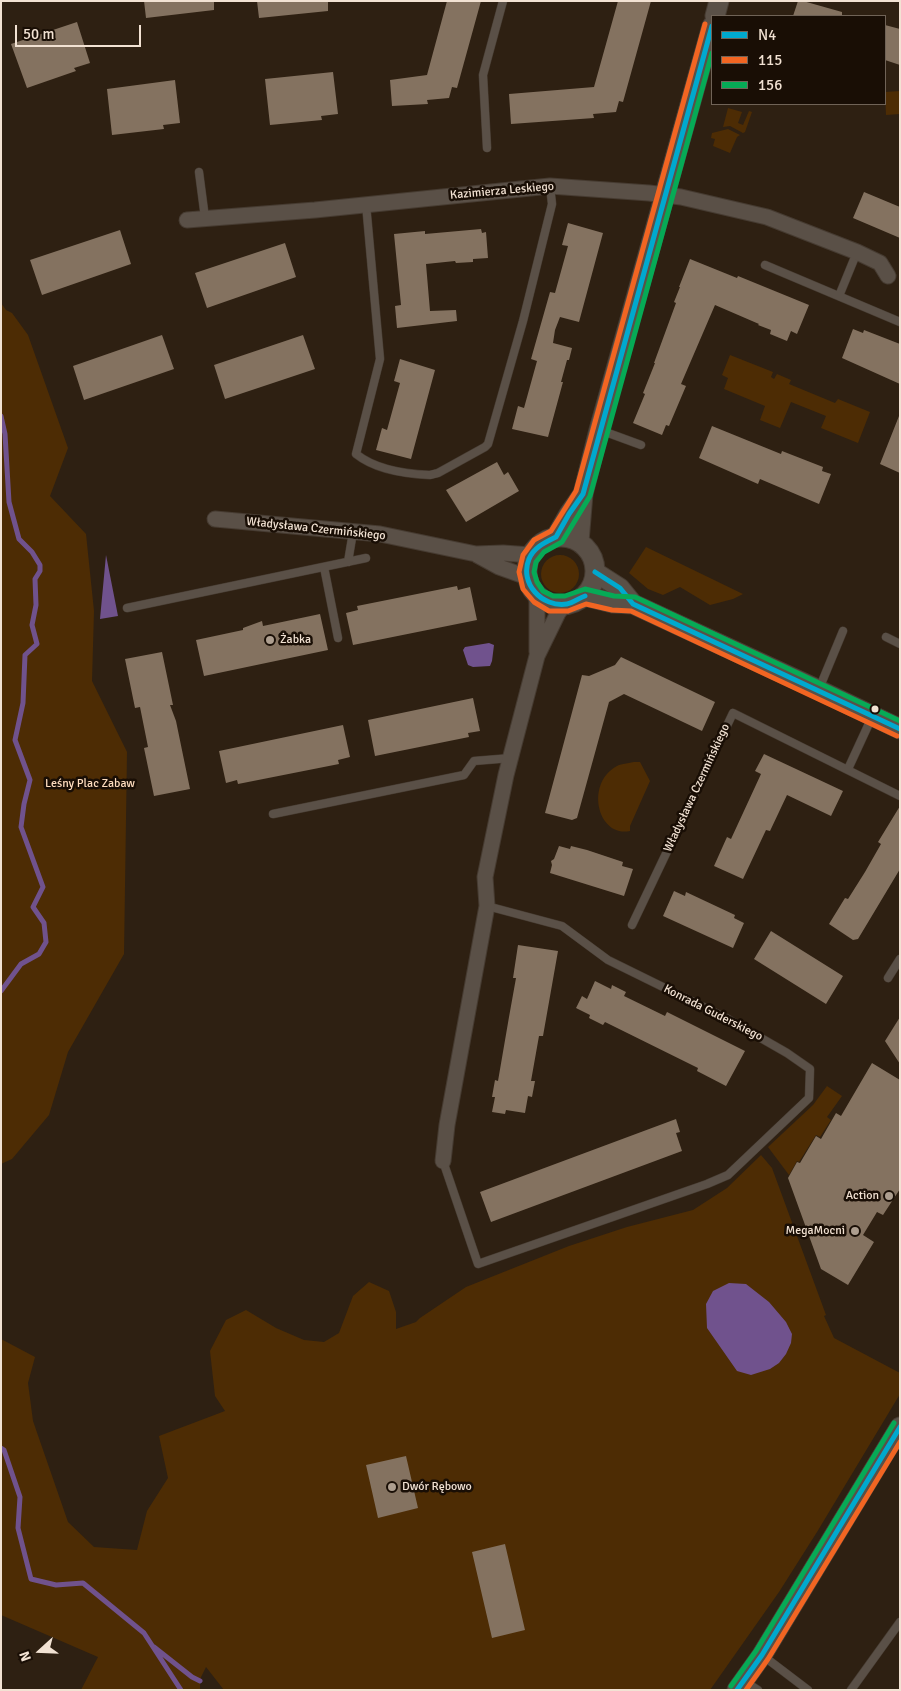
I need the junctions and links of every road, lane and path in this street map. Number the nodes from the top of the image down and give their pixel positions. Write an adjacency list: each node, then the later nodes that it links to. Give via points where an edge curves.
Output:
1 (503, 1): 5 (lane, via 483,75)
2 (719, 1): 3 (street)
3 (715, 15)
4 (711, 30): 8 (street)
5 (487, 148)
6 (199, 172): 10 (lane)
7 (550, 186): 8 (street, Kazimierza Leskiego); 9 (street, Kazimierza Leskiego); 9 (lane, via 552,204 488,444 430,475 378,467 356,454 380,359)
8 (666, 195): 12 (street, Kazimierza Leskiego, via 767,217); 17 (street)
9 (366, 204): 10 (street, Kazimierza Leskiego)
10 (205, 218): 11 (street, Kazimierza Leskiego)
11 (187, 220)
12 (857, 252): 14 (street, Kazimierza Leskiego, via 880,263); 15 (lane)
13 (766, 265): 15 (lane)
14 (888, 276)
15 (839, 296): 16 (lane)
16 (900, 322)
17 (600, 430): 18 (lane); 19 (street)
18 (641, 445)
19 (583, 494): 22 (street); 23 (street)
20 (215, 519): 21 (street, Władysława Czermińskiego)
21 (353, 532): 24 (street, Władysława Czermińskiego, via 380,534); 27 (lane)
22 (556, 537): 23 (street, via 568,537); 25 (street, via 541,543)
23 (579, 542): 29 (street, via 594,560)
24 (476, 554): 25 (street, Władysława Czermińskiego); 30 (street, Władysława Czermińskiego)
25 (530, 555): 30 (street)
26 (366, 558): 27 (lane)
27 (348, 562): 28 (lane)
28 (324, 567): 35 (lane); 38 (lane)
29 (596, 572): 32 (street); 33 (street, via 620,588)
30 (527, 577): 31 (street)
31 (537, 596): 34 (street, via 550,604); 40 (street)
32 (585, 596): 33 (street); 34 (street)
33 (634, 604): 41 (street)
34 (564, 605): 40 (street)
35 (126, 608)
36 (843, 631): 41 (lane)
37 (886, 637): 39 (lane)
38 (338, 638)
39 (900, 644)
40 (537, 656): 44 (street)
41 (819, 690): 42 (street)
42 (873, 716): 43 (street); 45 (lane)
43 (900, 729)
44 (510, 758): 47 (lane, via 474,761 464,775); 48 (street, via 485,877)
45 (848, 769): 46 (lane, Władysława Czermińskiego); 49 (lane, Władysława Czermińskiego, via 733,713)
46 (900, 796)
47 (273, 814)
48 (487, 906): 52 (street); 52 (lane, Konrada Guderskiego, via 562,926 608,960 726,1018 788,1053 810,1069 809,1098 728,1176 478,1264)
49 (632, 925)
50 (900, 959): 51 (lane)
51 (888, 978)
52 (443, 1161)
53 (900, 1427): 55 (street)
54 (900, 1622): 58 (lane)
55 (762, 1655): 56 (street); 57 (lane)
56 (746, 1687)
57 (808, 1690)
58 (851, 1690)

